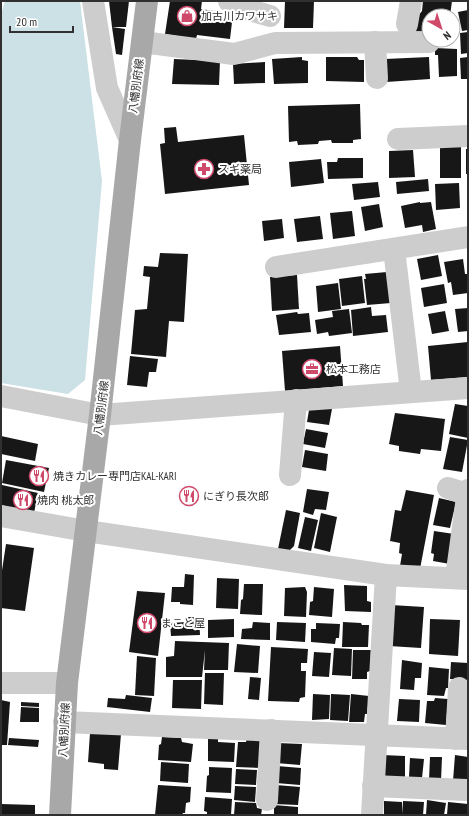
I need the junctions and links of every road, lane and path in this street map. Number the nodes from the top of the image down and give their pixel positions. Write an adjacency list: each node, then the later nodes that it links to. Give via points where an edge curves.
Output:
1 (93, 1): 13 (street, via 107,88)
2 (147, 1): 7 (main road, 八幡別府線)
3 (230, 1): 5 (street)
4 (410, 1): 6 (street)
5 (270, 16)
6 (407, 24)
7 (142, 42): 8 (street, via 234,54 275,43); 13 (main road, 八幡別府線)
8 (375, 42): 9 (street); 10 (street)
9 (421, 42)
10 (377, 78)
11 (468, 136): 12 (street)
12 (398, 139)
13 (130, 140): 21 (main road, 八幡別府線)
14 (468, 237): 15 (street)
15 (394, 249): 16 (street, via 306,272); 18 (street)
16 (276, 267)
17 (468, 388): 18 (street)
18 (411, 392): 20 (street)
19 (1, 396): 21 (street)
20 (296, 400): 21 (street); 22 (street)
21 (100, 415): 25 (main road, 八幡別府線)
22 (290, 474)
23 (461, 491): 27 (street)
24 (1, 516): 25 (street)
25 (86, 531): 26 (street); 29 (main road, 八幡別府線)
26 (386, 575): 27 (street); 33 (street)
27 (462, 579)
28 (1, 683): 29 (street)
29 (67, 683): 31 (main road, 八幡別府線)
30 (460, 688): 34 (street)
31 (64, 722): 32 (street); 38 (main road, 八幡別府線)
32 (272, 730): 33 (street); 37 (street)
33 (376, 735): 34 (street); 35 (street)
34 (462, 739)
35 (373, 786): 36 (street); 39 (street)
36 (466, 790)
37 (268, 800)
38 (60, 815)
39 (372, 815)

